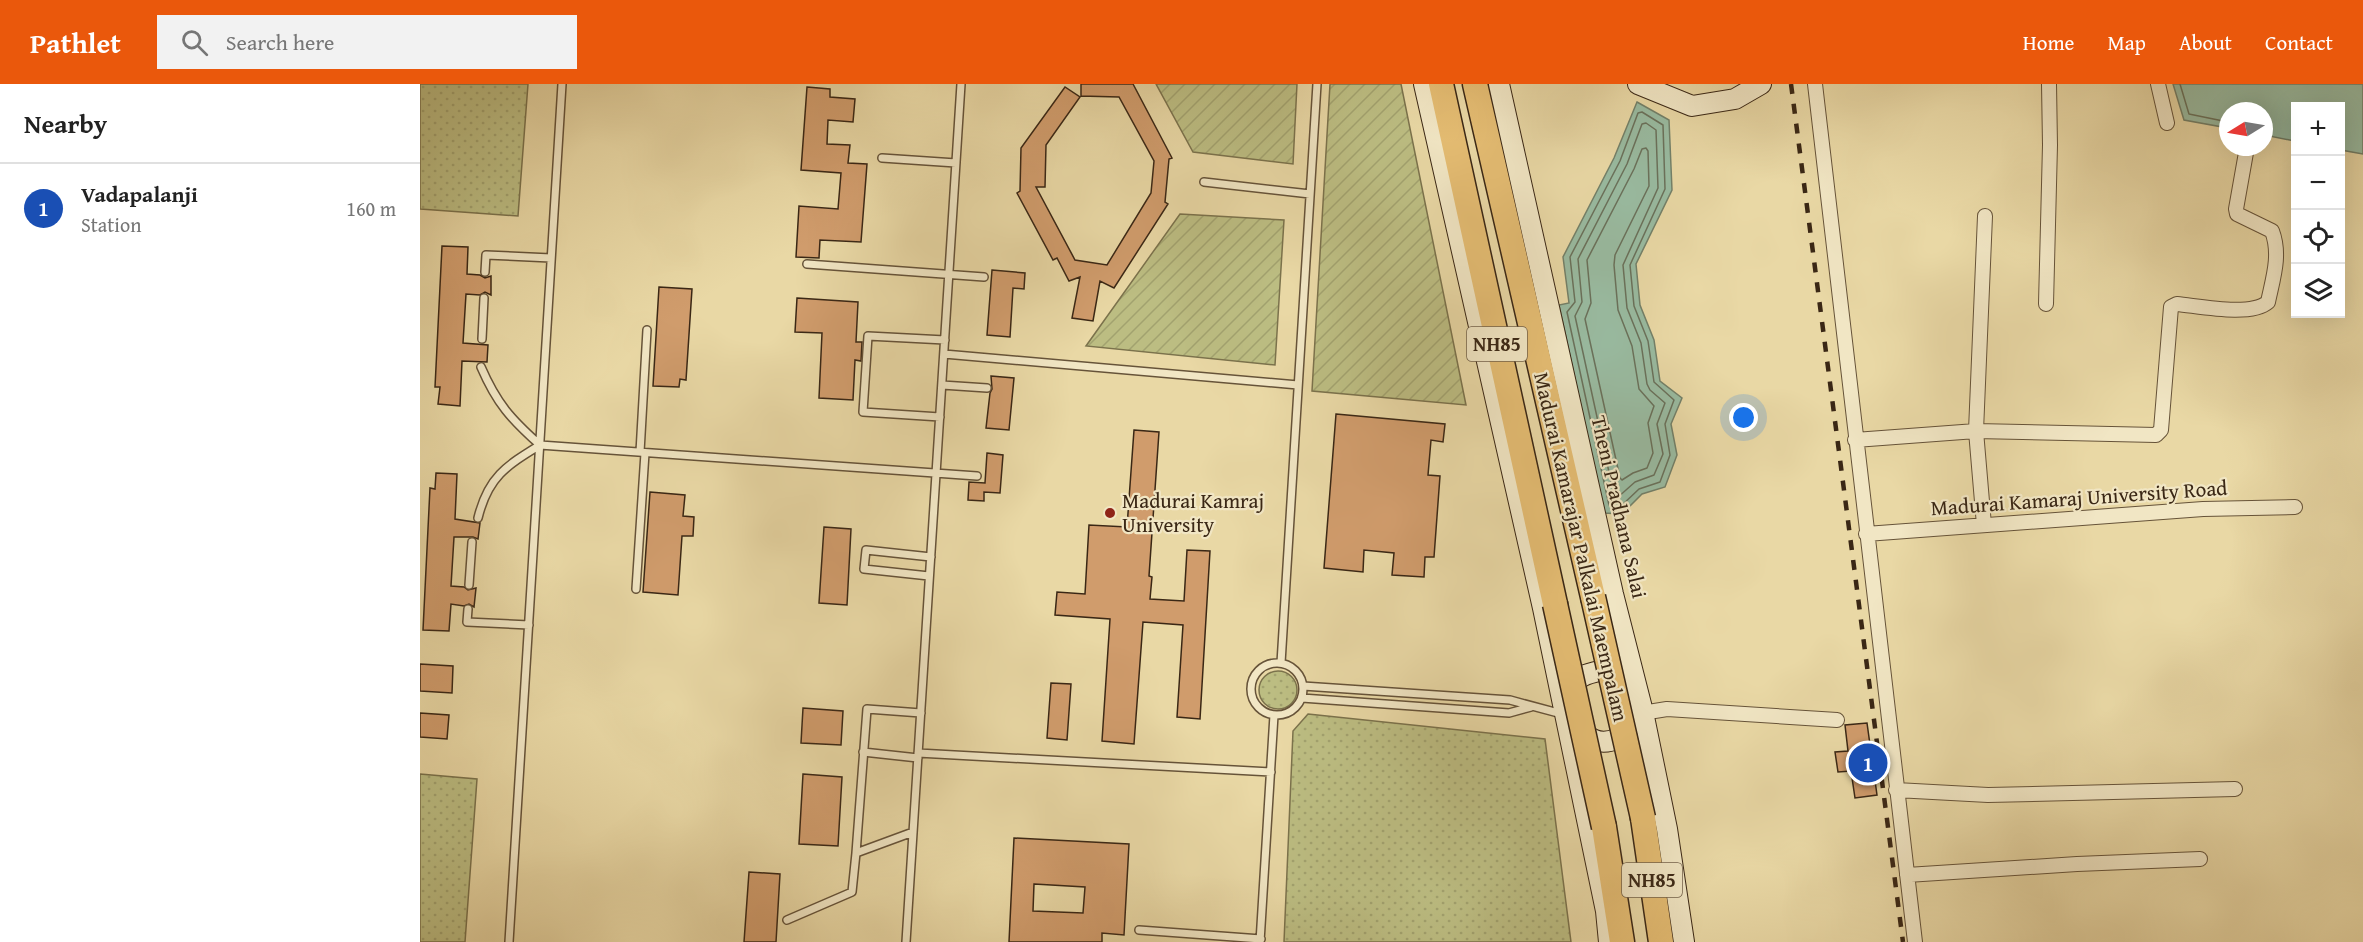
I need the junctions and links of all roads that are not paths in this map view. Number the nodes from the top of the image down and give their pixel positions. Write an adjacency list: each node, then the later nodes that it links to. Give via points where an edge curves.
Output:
1 (562, 84): 20 (lane)
2 (961, 84): 16 (lane)
3 (1317, 84): 18 (lane)
4 (1424, 84): 60 (street, NH85, via 1557,676)
5 (1441, 84): 79 (highway, Madurai Kamarajar Palkalai Maempalam / NH85, bridge, via 1604,827)
6 (1475, 84): 80 (highway, Madurai Kamarajar Palkalai Maempalam / NH85, bridge, via 1643,818)
7 (1502, 84): 53 (street, Theni Pradhana Salai / NH85)
8 (1638, 84): 9 (street, via 1692,106 1735,99)
9 (1761, 84)
10 (1815, 84): 37 (street)
11 (2049, 84): 26 (street)
12 (2158, 84): 13 (street)
13 (2168, 123)
14 (2245, 156): 36 (street, via 2237,214 2272,231 2277,243 2268,302 2247,310 2177,304 2171,307 2161,430 2156,435)
15 (882, 158): 16 (lane)
16 (956, 163): 23 (lane)
17 (1204, 182): 18 (lane)
18 (1310, 194): 33 (lane)
19 (1985, 216): 36 (street)
20 (551, 258): 22 (lane, via 486,255); 38 (lane)
21 (807, 264): 23 (lane)
22 (485, 272)
23 (949, 274): 24 (lane); 29 (lane)
24 (984, 277)
25 (484, 298): 28 (lane)
26 (2046, 304)
27 (647, 330): 39 (lane)
28 (482, 339)
29 (945, 340): 30 (lane); 35 (lane, via 868,336 864,412)
30 (944, 354): 32 (lane); 33 (lane)
31 (481, 367): 38 (lane, via 512,421)
32 (942, 385): 34 (lane); 35 (lane)
33 (1298, 385): 54 (lane)
34 (987, 388)
35 (940, 417): 40 (lane)
36 (1976, 431): 37 (street); 44 (street)
37 (1855, 440): 45 (street)
38 (540, 445): 39 (lane); 43 (lane, via 500,472 489,486); 52 (lane)
39 (642, 452): 40 (lane); 50 (lane)
40 (936, 474): 41 (lane); 47 (lane)
41 (977, 476)
42 (2295, 507): 44 (street, Madurai Kamaraj University Road, via 2203,509)
43 (478, 518)
44 (1984, 525): 45 (street, Madurai Kamaraj University Road)
45 (1866, 534): 68 (street)
46 (472, 542): 49 (lane)
47 (931, 557): 48 (lane); 48 (lane, via 866,550 864,569)
48 (929, 576): 59 (lane)
49 (470, 585)
50 (636, 589)
51 (468, 609): 52 (lane, via 467,622)
52 (529, 625): 76 (lane)
53 (1629, 656): 55 (street); 62 (street, Theni Pradhana Salai / NH85)
54 (1281, 663): 56 (lane, via 1295,670); 61 (lane, via 1262,668 1252,683 1252,695 1258,706)
55 (1622, 682): 60 (street, via 1610,672 1587,674 1577,681); 62 (street)
56 (1303, 686): 57 (lane); 58 (lane, via 1510,700)
57 (1302, 698): 58 (lane, via 1509,713); 61 (lane, via 1290,711)
58 (1531, 707): 60 (lane)
59 (921, 713): 64 (lane, via 867,709); 65 (lane)
60 (1573, 713): 62 (street, via 1591,740 1603,742 1624,734); 78 (street, NH85, via 1574,758)
61 (1274, 715): 66 (lane)
62 (1634, 716): 63 (street, via 1667,709); 81 (street, Theni Pradhana Salai / NH85, via 1649,739)
63 (1837, 720)
64 (863, 752): 65 (lane); 70 (lane)
65 (918, 755): 66 (lane); 69 (lane)
66 (1271, 772): 75 (lane)
67 (2235, 789): 68 (street, via 1988,795)
68 (1896, 790): 72 (street)
69 (913, 832): 70 (lane); 77 (lane)
70 (856, 853): 73 (lane, via 852,892)
71 (2200, 859): 72 (street)
72 (1906, 875): 82 (street)
73 (787, 920)
74 (1138, 930): 75 (lane)
75 (1260, 940)
76 (509, 942)
77 (906, 942)
78 (1609, 942)
79 (1622, 942)
80 (1661, 942)
81 (1684, 942)
82 (1915, 942)

